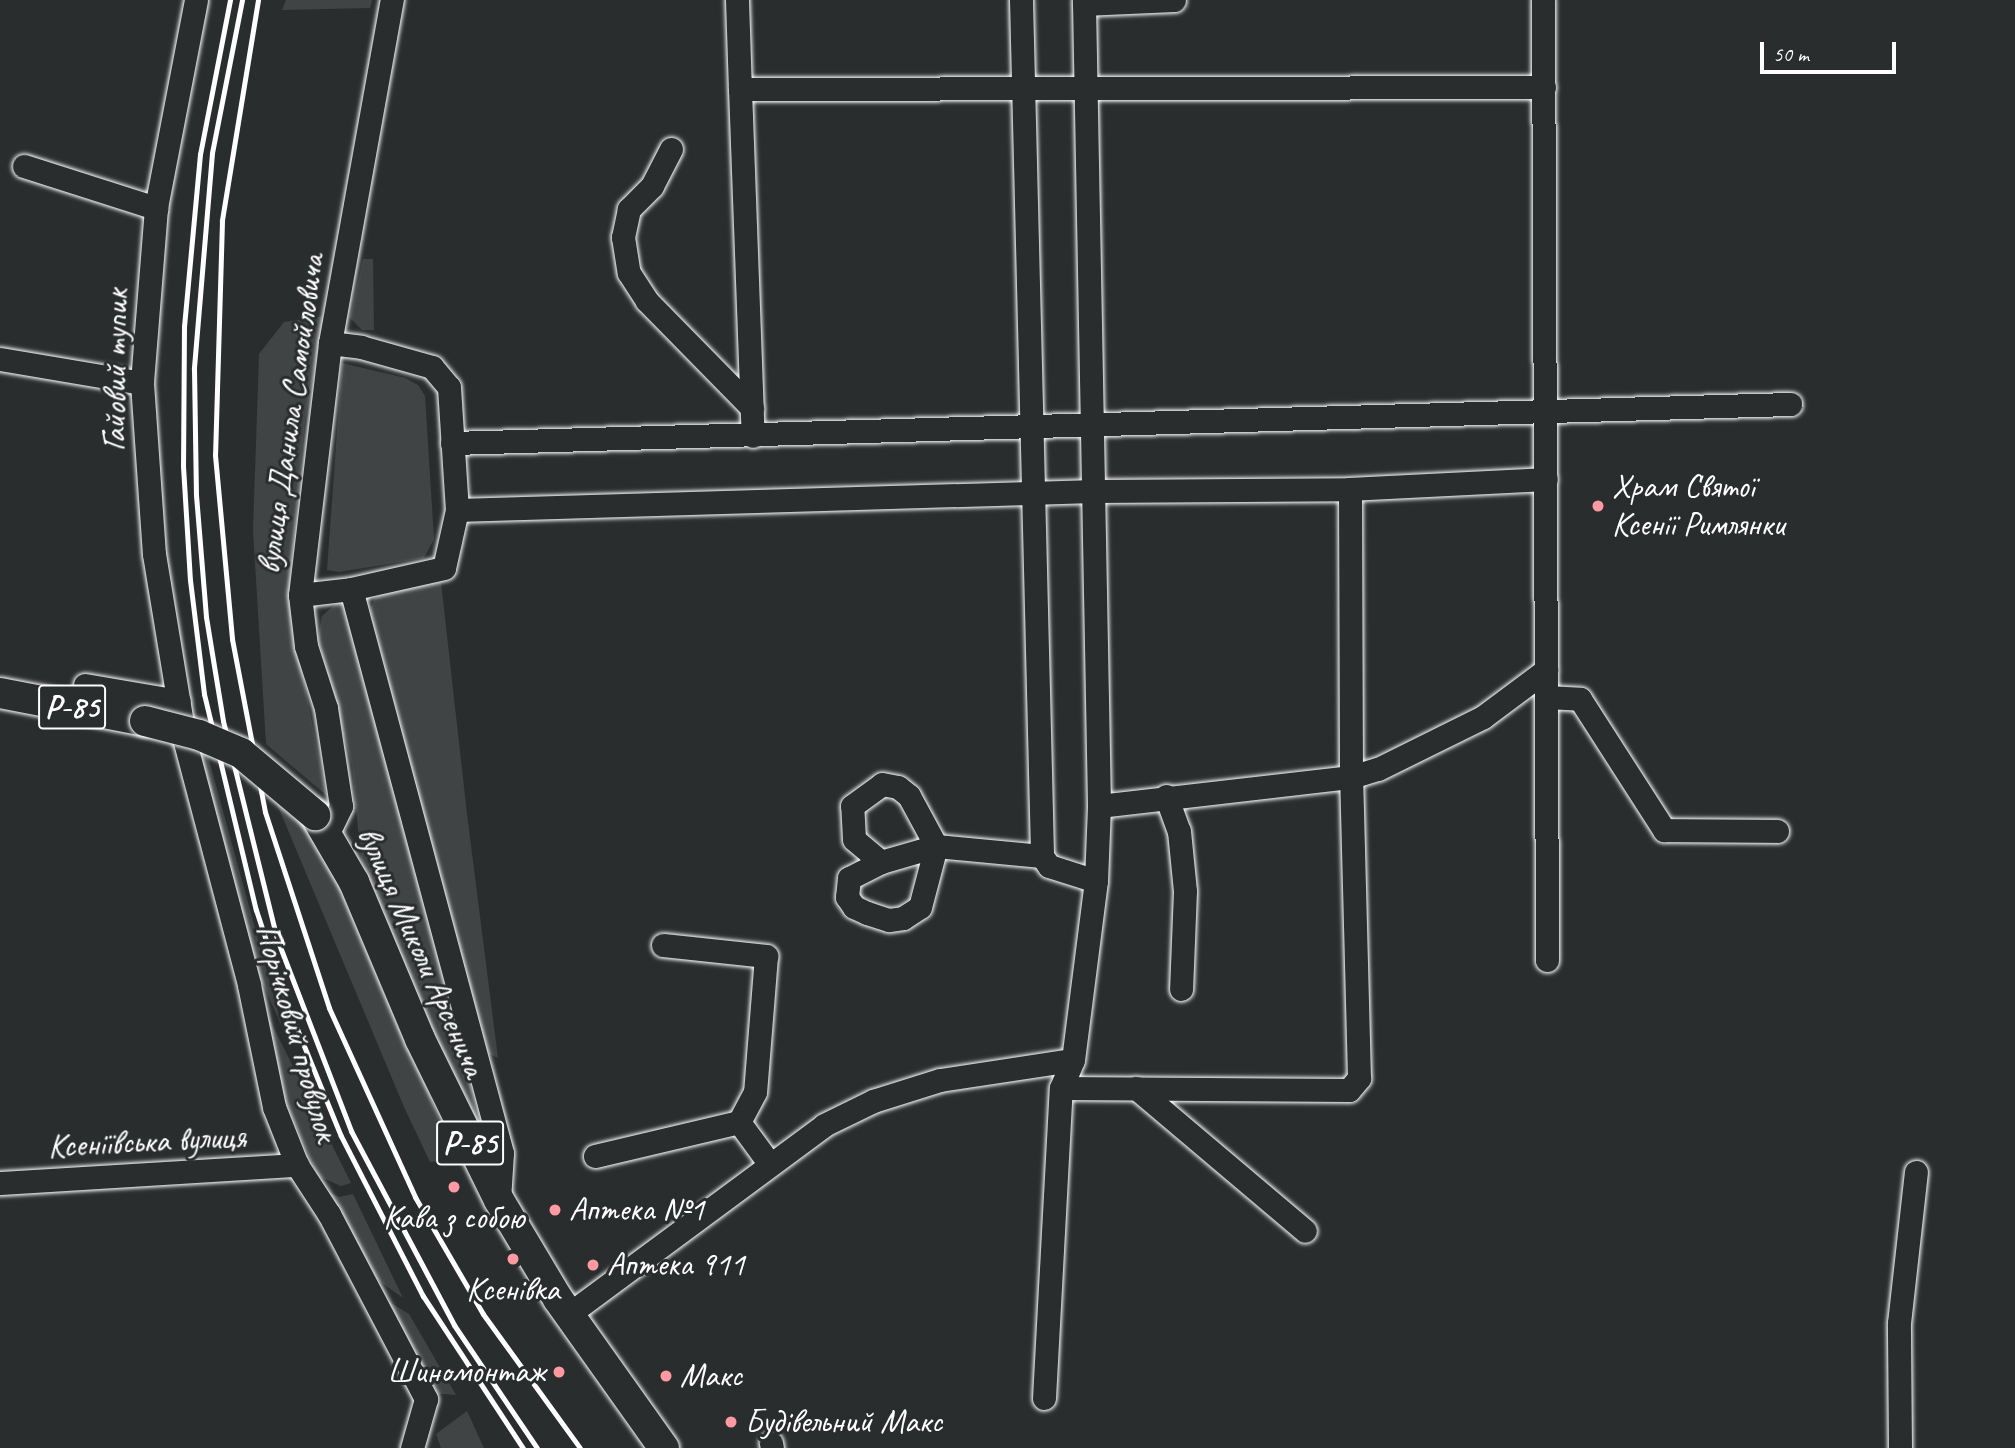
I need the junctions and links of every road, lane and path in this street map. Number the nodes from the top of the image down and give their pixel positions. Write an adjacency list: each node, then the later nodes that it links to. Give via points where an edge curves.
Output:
1 (196, 0): 14 (street, Гайовий тупик)
2 (392, 0): 15 (street, вулиця Данила Самойловича)
3 (737, 0): 10 (street)
4 (1021, 0): 11 (street)
5 (1174, 0): 7 (street)
6 (1543, 0): 8 (street)
7 (1084, 2): 9 (street)
8 (1544, 87): 9 (street); 20 (street)
9 (1086, 88): 11 (street); 21 (street)
10 (740, 89): 11 (street); 19 (street)
11 (1023, 90): 22 (street)
12 (671, 149): 19 (street, via 652,186 629,209 623,237 629,273 647,301)
13 (24, 166): 14 (street)
14 (156, 208): 17 (street, Гайовий тупик)
15 (330, 344): 24 (street, via 361,346 432,367 449,387); 31 (street, вулиця Данила Самойловича)
16 (0, 359): 17 (street)
17 (142, 383): 36 (street, Гайовий тупик, via 154,554)
18 (1790, 404): 20 (street)
19 (752, 408): 23 (street)
20 (1546, 410): 21 (street); 25 (street)
21 (1093, 423): 22 (street); 27 (street)
22 (1028, 426): 23 (street); 28 (street)
23 (753, 436): 24 (street)
24 (452, 443): 29 (street)
25 (1546, 479): 26 (street); 32 (street)
26 (1350, 489): 27 (street); 38 (street)
27 (1095, 491): 28 (street); 40 (street)
28 (1030, 493): 29 (street); 44 (street)
29 (457, 510): 30 (street, via 444,568)
30 (351, 589): 31 (street); 59 (street, via 502,1153)
31 (300, 595): 41 (street, вулиця Данила Самойловича, via 306,646 326,708 341,806)
32 (1546, 670): 35 (street); 38 (street, via 1483,717 1378,769)
33 (85, 685): 36 (street)
34 (0, 693): 41 (main road, вулиця Миколи Арсенича / Р-85, bridge, via 199,734 241,753)
35 (1546, 697): 42 (street, via 1580,699 1664,830); 48 (street)
36 (179, 701): 37 (street, Гайовий тупик)
37 (185, 742): 56 (street, Порічковий провулок, via 249,985 274,1107)
38 (1351, 776): 39 (street); 52 (street, via 1359,1078 1349,1090)
39 (1166, 796): 40 (street); 49 (street, via 1180,831 1185,891)
40 (1099, 806): 46 (street)
41 (322, 824): 59 (main road, вулиця Миколи Арсенича / Р-85, via 354,882 430,1060)
42 (1777, 831)
43 (936, 846): 44 (street); 45 (street); 45 (street, via 909,796 898,787 883,784 852,806 851,825 854,839); 45 (street, via 920,907 903,918 889,920 867,913 854,908 847,897 849,878)
44 (1042, 856): 46 (street, via 1049,866)
45 (881, 862)
46 (1096, 881): 50 (street)
47 (663, 945): 53 (street, via 766,956 755,1092)
48 (1547, 960)
49 (1181, 989)
50 (1073, 1060): 51 (street); 55 (street, via 940,1080 873,1101 824,1125)
51 (1061, 1088): 52 (street); 62 (street)
52 (1136, 1088): 60 (street)
53 (739, 1122): 54 (street); 55 (street)
54 (596, 1156)
55 (769, 1163): 61 (street)
56 (298, 1165): 58 (street, Ксеніївська вулиця); 63 (street, Порічковий провулок, via 329,1214 426,1399)
57 (1916, 1172): 65 (street, via 1899,1323)
58 (0, 1183)
59 (499, 1200): 61 (main road, вулиця Миколи Арсенича / Р-85)
60 (1305, 1231)
61 (569, 1314): 64 (main road, вулиця Миколи Арсенича / Р-85)
62 (1044, 1398)
63 (412, 1448)
64 (664, 1448)
65 (1900, 1448)

